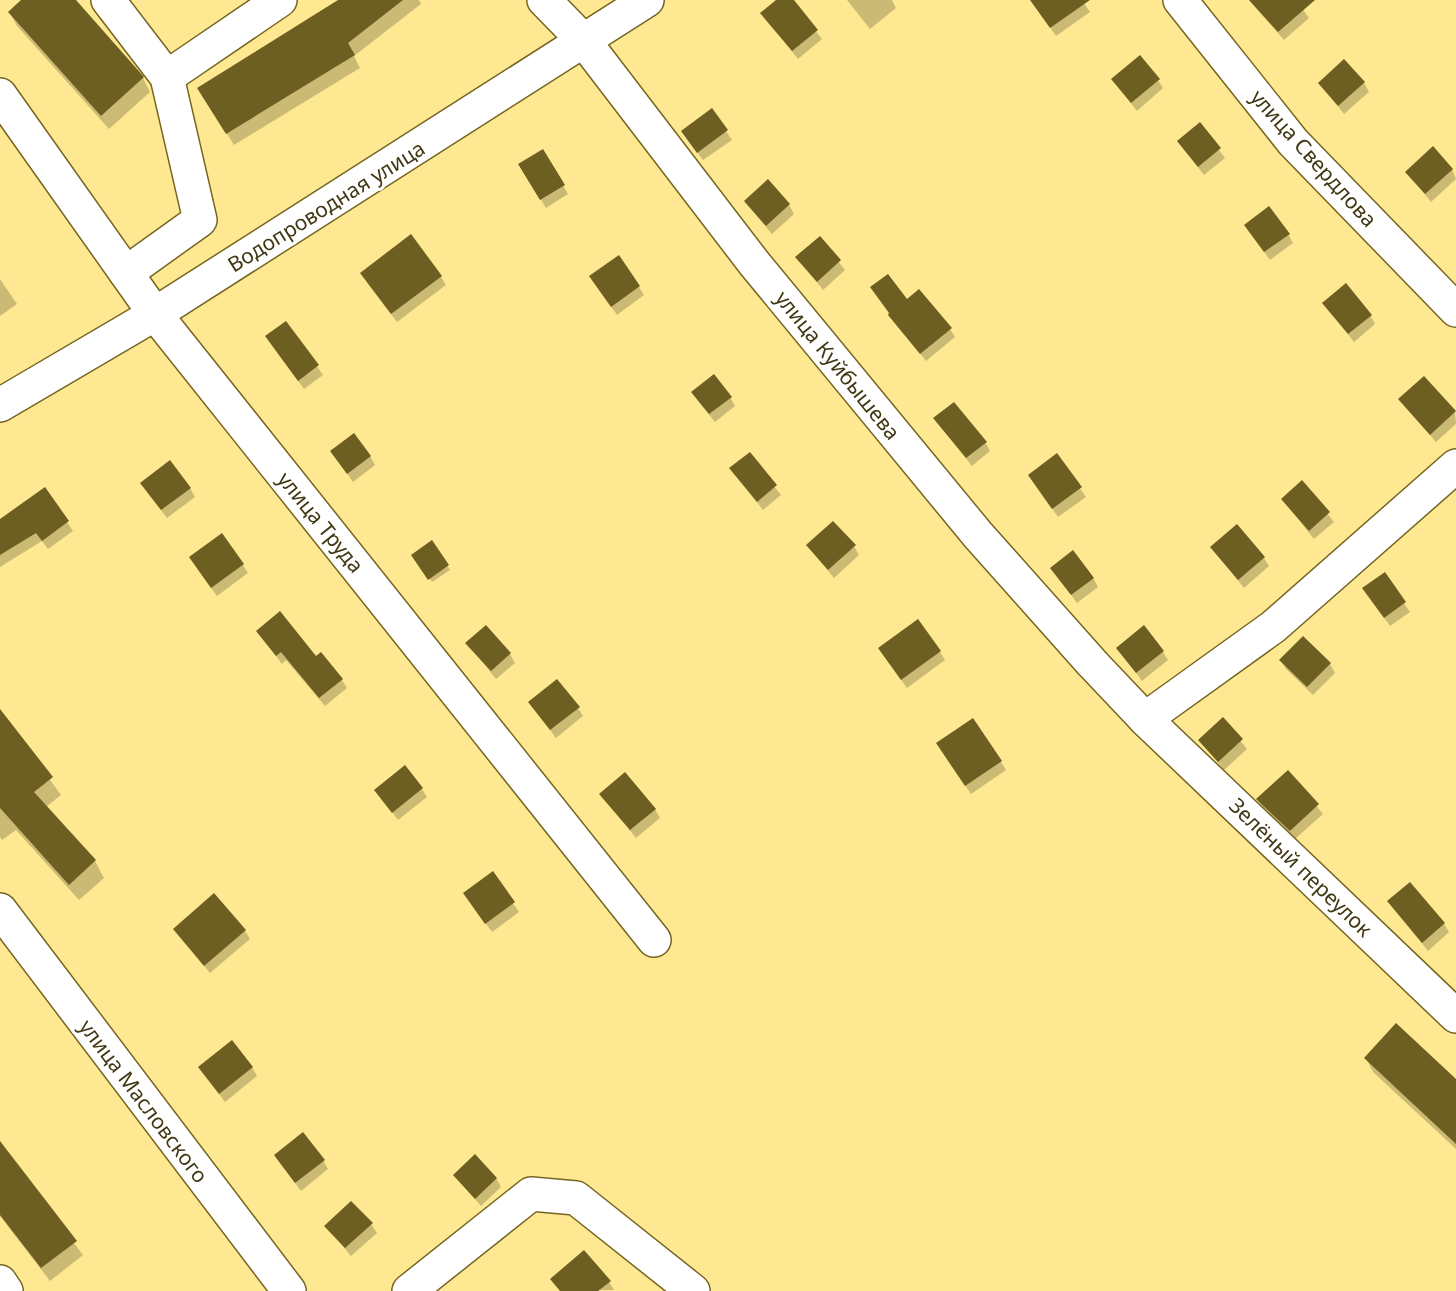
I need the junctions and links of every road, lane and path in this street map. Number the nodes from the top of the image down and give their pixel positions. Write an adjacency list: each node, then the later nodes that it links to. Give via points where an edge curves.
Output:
1 (108, 0): 7 (street)
2 (280, 0): 7 (street)
3 (544, 0): 6 (street, улица Куйбышева)
4 (647, 0): 6 (street, Водопроводная улица)
5 (1180, 0): 10 (street, улица Свердлова, via 1293,142)
6 (584, 41): 11 (street, Водопроводная улица); 14 (street, улица Куйбышева, via 754,263 978,535)
7 (166, 76): 9 (street, via 200,220)
8 (0, 94): 9 (street, улица Труда)
9 (126, 273): 11 (street, улица Труда)
10 (1456, 310)
11 (155, 314): 12 (street, Водопроводная улица); 16 (street, улица Труда)
12 (0, 405)
13 (1456, 466): 14 (street, via 1273,627)
14 (1145, 719): 17 (street, Зелёный переулок)
15 (0, 910): 20 (street, улица Масловского)
16 (654, 940)
17 (1456, 1016)
18 (0, 1282): 19 (street)
19 (6, 1291)
20 (289, 1291)
21 (409, 1291): 22 (street, via 531,1194 576,1198)
22 (693, 1291)

